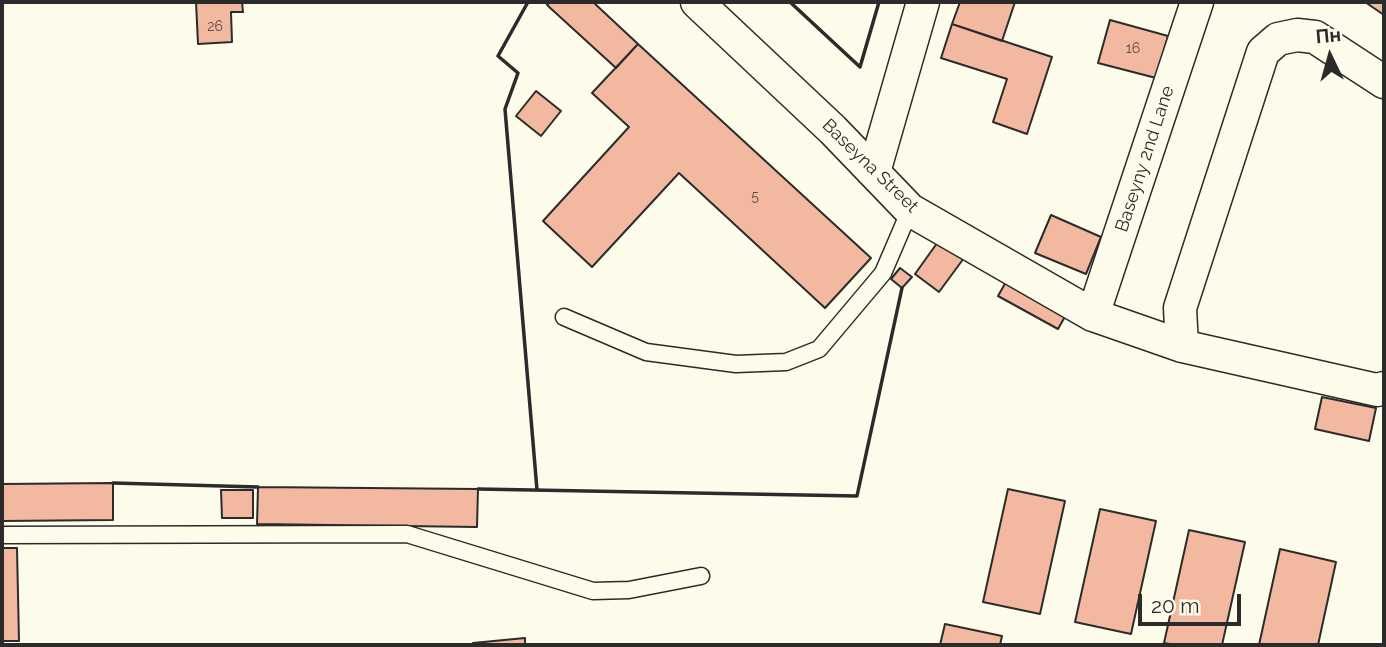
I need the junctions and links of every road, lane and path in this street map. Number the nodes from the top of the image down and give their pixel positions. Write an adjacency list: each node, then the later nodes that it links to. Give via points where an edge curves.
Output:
1 (697, 2): 5 (street, Baseyna Street)
2 (923, 2): 5 (street)
3 (1197, 2): 7 (street, Baseyny 2nd Lane)
4 (1384, 82): 9 (street, via 1315,37 1278,39 1263,52 1180,308)
5 (874, 172): 6 (street, Baseyna Street)
6 (910, 210): 7 (street, Baseyna Street); 8 (lane, via 883,273 819,349 786,362 736,364 646,352)
7 (1093, 316): 9 (street, Baseyna Street)
8 (564, 317)
9 (1182, 346): 10 (street, Baseyna Street)
10 (1384, 388)
11 (2, 535): 12 (lane, via 407,534 593,591 629,590)
12 (701, 576)

